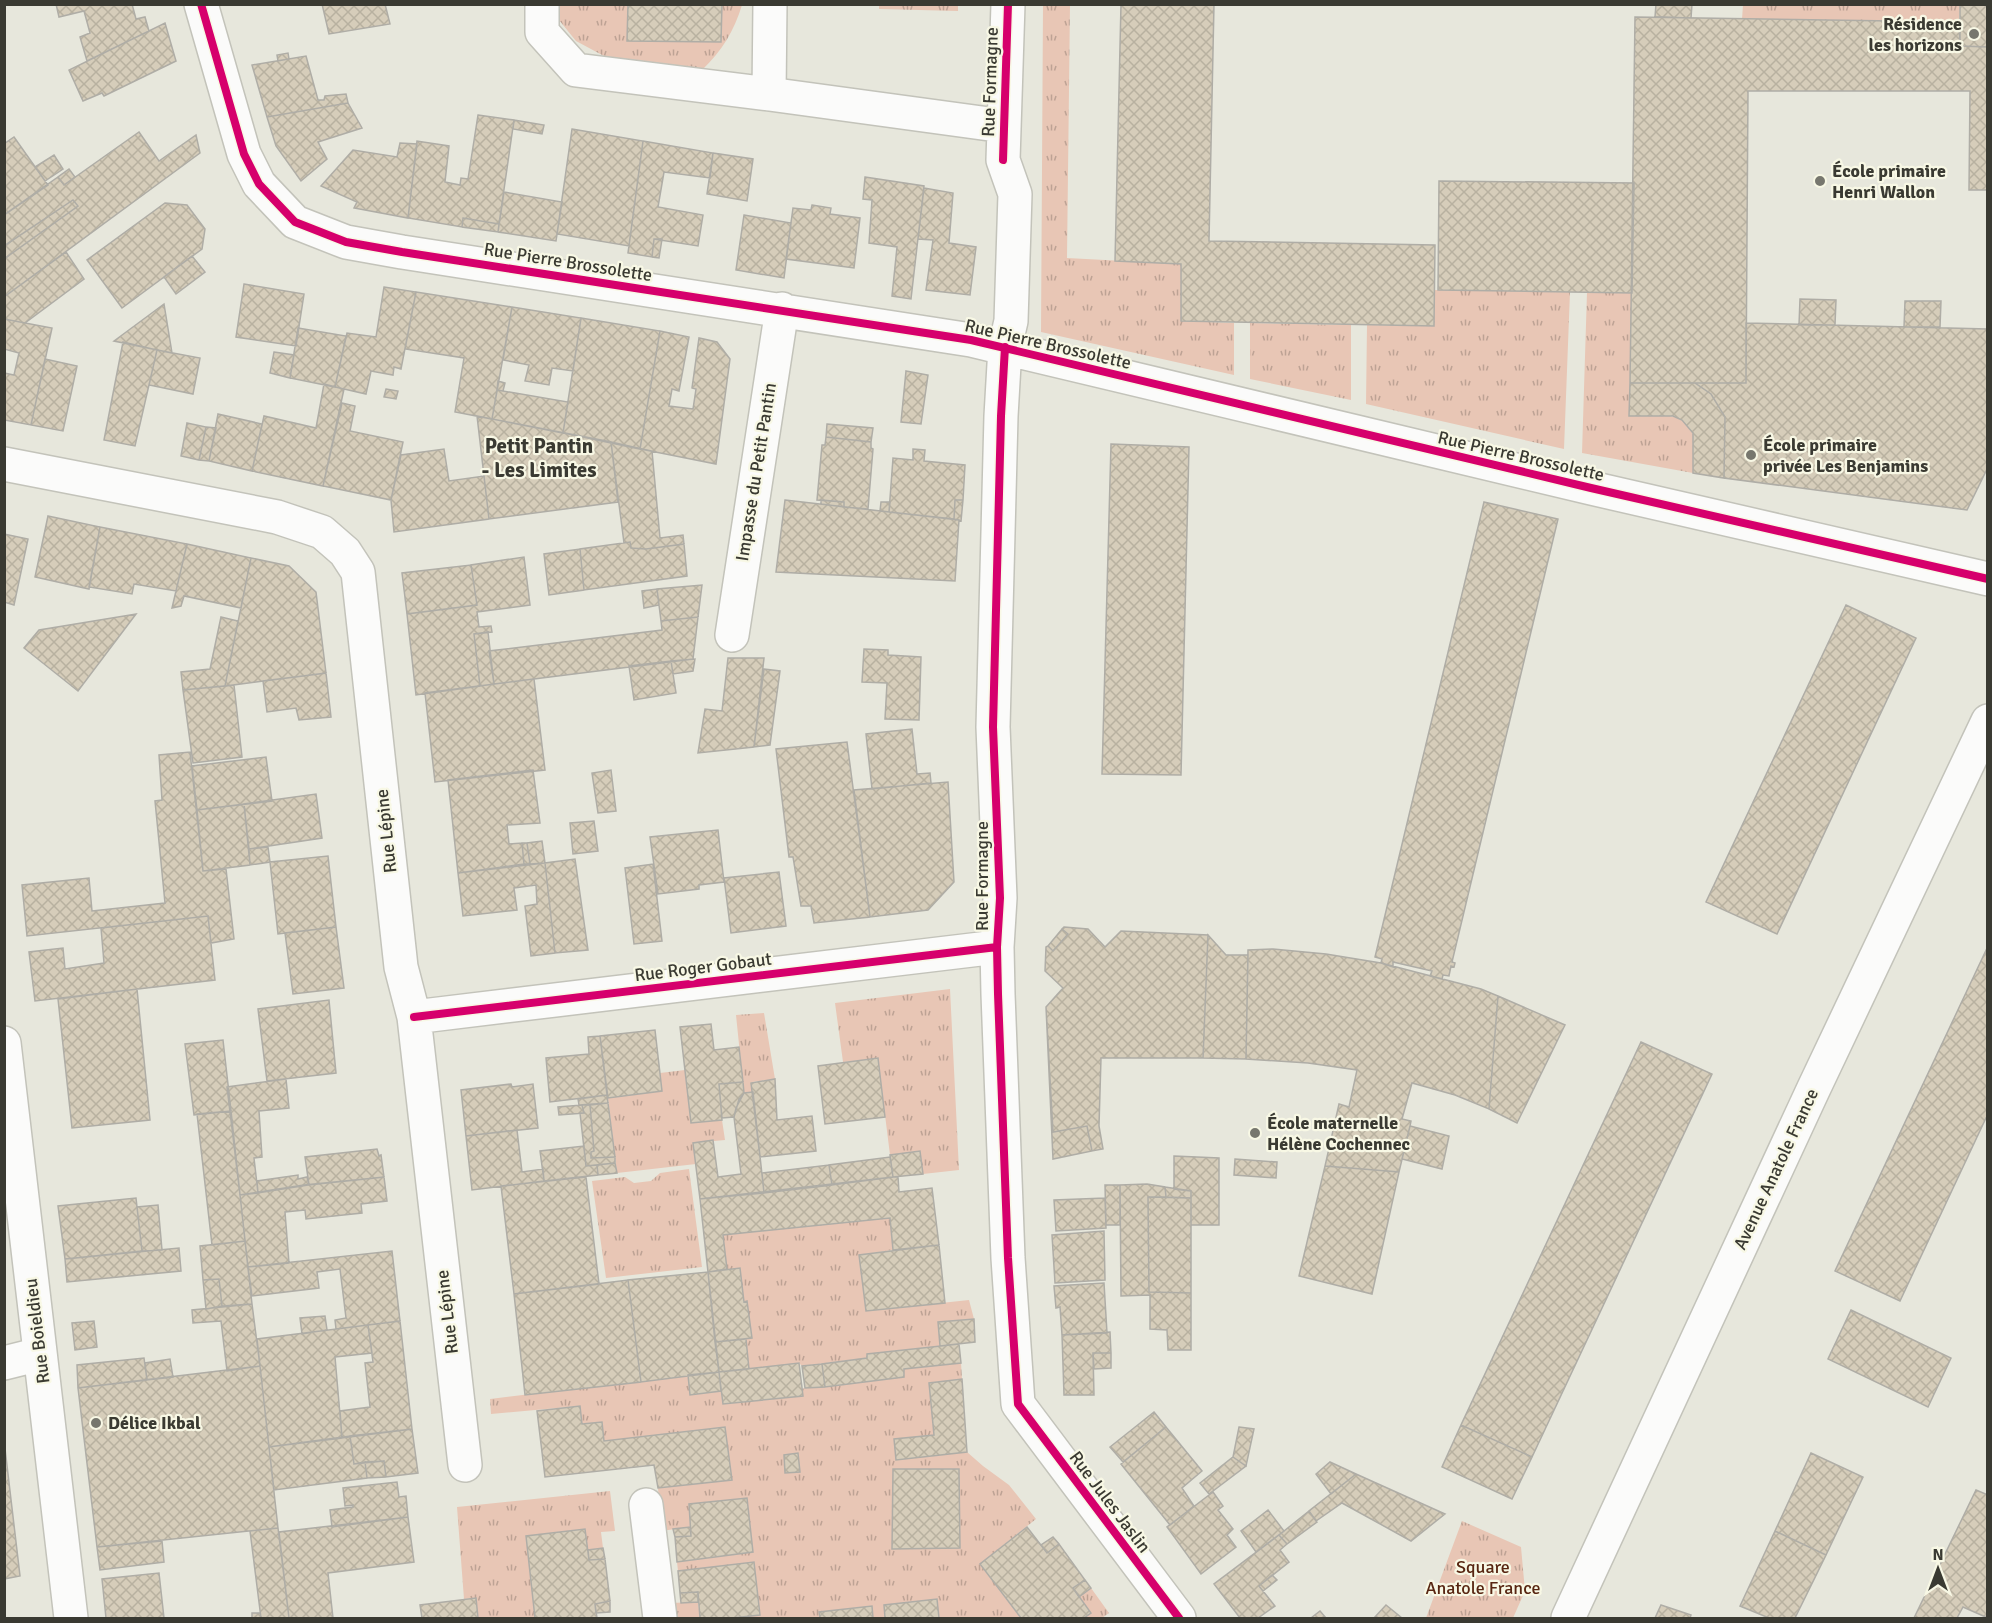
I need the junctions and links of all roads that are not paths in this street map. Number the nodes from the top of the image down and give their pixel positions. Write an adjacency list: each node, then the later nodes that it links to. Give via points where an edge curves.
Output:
1 (201, 4): 7 (street, Rue Pierre Brossolette, via 244,154 259,184 295,222 346,242)
2 (542, 4): 5 (street, via 542,32 576,70)
3 (770, 4): 5 (street)
4 (1008, 4): 6 (street, Rue Formagne)
5 (769, 94): 6 (street)
6 (1004, 126): 8 (street, Rue Formagne, via 1003,160 1015,194 1011,321)
7 (782, 309): 8 (street, Rue Pierre Brossolette); 11 (street, Impasse du Petit Pantin)
8 (1005, 347): 10 (street, Rue Pierre Brossolette, via 1602,491); 13 (street, Rue Formagne, via 993,727 1000,898)
9 (4, 464): 14 (street, Rue Lépine, via 277,517 322,532 345,552 358,572 401,968)
10 (1988, 579)
11 (732, 635)
12 (1988, 721): 24 (street, Avenue Anatole France)
13 (997, 946): 14 (street, Rue Roger Gobaut); 18 (street, Rue Formagne, via 1008,1258)
14 (414, 1017): 19 (street, Rue Lépine)
15 (4, 1044): 16 (street, Rue Boieldieu)
16 (40, 1354): 17 (street); 21 (street, Rue Boieldieu)
17 (4, 1363)
18 (1018, 1404): 23 (street, Rue Jules Jaslin)
19 (465, 1465)
20 (646, 1505): 22 (street)
21 (70, 1618)
22 (660, 1618)
23 (1179, 1618)
24 (1569, 1618)

